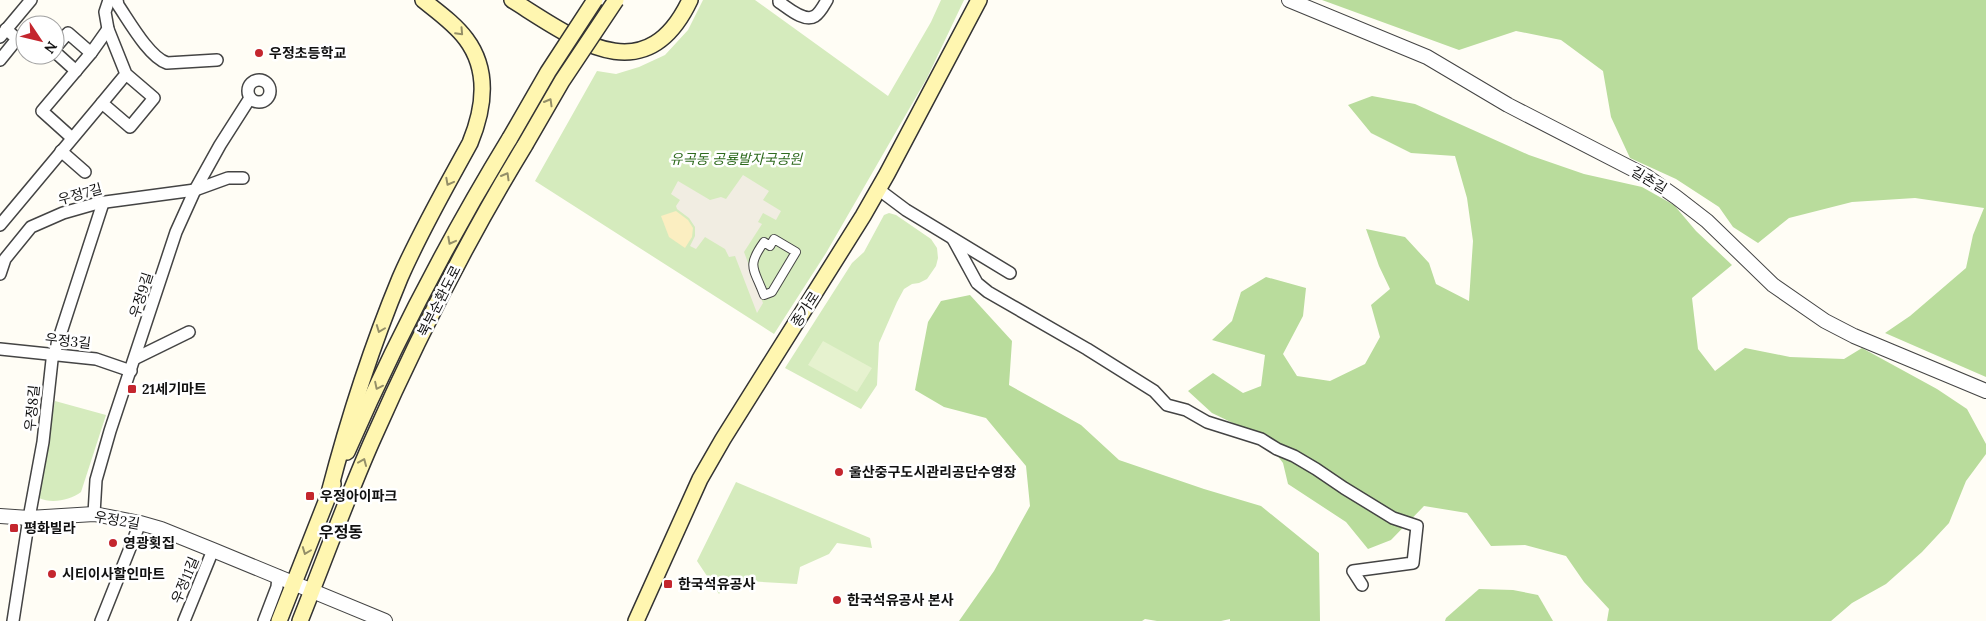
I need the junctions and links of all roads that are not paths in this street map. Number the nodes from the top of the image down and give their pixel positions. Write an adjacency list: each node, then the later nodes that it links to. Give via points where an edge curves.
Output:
1 (31, 0): 16 (street)
2 (101, 0): 14 (street)
3 (109, 0): 14 (street)
4 (117, 0): 21 (street, via 160,61)
5 (423, 0): 44 (main road, one-way to 44, via 467,40 482,78 483,101 470,143 397,285 360,384)
6 (512, 0): 9 (main road, via 575,39 602,50 624,53 645,48 667,34)
7 (595, 0): 44 (main road, 북부순환도로, one-way to 44, bridge, via 548,72 469,207 355,434)
8 (616, 0): 53 (main road, 북부순환도로, one-way to 8, bridge, via 372,442 421,336 483,215 562,81)
9 (690, 0)
10 (779, 0): 11 (street, via 803,17 811,18)
11 (827, 0)
12 (979, 0): 30 (main road, 종가로)
13 (1289, 0): 43 (street, 길촌길, via 1427,57 1508,105 1646,176 1707,222 1772,285 1825,321)
14 (105, 12): 15 (street)
15 (108, 29): 18 (street); 23 (street)
16 (3, 33): 19 (street, via 18,39)
17 (65, 37): 18 (street, via 68,33)
18 (91, 53): 22 (street)
19 (0, 60)
20 (65, 60): 22 (street)
21 (217, 60)
22 (76, 71): 26 (street, via 42,111)
23 (126, 74): 25 (street); 25 (street, via 154,98 130,127)
24 (250, 98): 31 (street, 우정9길)
25 (102, 104): 26 (street)
26 (72, 138): 27 (street)
27 (61, 151): 28 (street); 33 (street)
28 (85, 172)
29 (243, 178): 31 (street, 우정7길, via 228,178)
30 (878, 189): 34 (street); 61 (main road, 종가로, via 700,479)
31 (195, 190): 32 (street, 우정7길); 41 (street, 우정9길, via 176,232)
32 (103, 203): 36 (street, 우정7길, via 62,213 31,227 6,259); 40 (street, 우정8길)
33 (0, 225)
34 (953, 239): 35 (street); 52 (street, via 977,283 988,292 1154,391 1167,405 1186,410 1207,422 1261,438 1393,518 1417,526 1413,563 1353,571)
35 (1010, 273)
36 (0, 274)
37 (772, 292): 37 (street, via 764,295 752,264 764,242 770,246 774,239 796,252)
38 (189, 332): 41 (street)
39 (0, 349): 40 (street, 우정3길)
40 (54, 355): 42 (street, 우정3길, via 96,359); 47 (street, 우정8길)
41 (136, 358): 42 (street, 우정9길)
42 (131, 371): 45 (street, 우정9길, via 96,480)
43 (1986, 391)
44 (329, 493): 51 (main road, 북부순환도로, one-way to 51)
45 (94, 514): 47 (street, 우정2길); 48 (street, 우정2길)
46 (0, 516): 47 (street, 우정2길)
47 (29, 518): 54 (street, 우정8길)
48 (140, 523): 49 (street, 우정2길); 55 (street)
49 (214, 550): 50 (street, 우정2길); 56 (street, 우정11길)
50 (278, 576): 51 (street, 우정2길); 57 (street, via 278,587)
51 (294, 583): 53 (street, 우정2길); 58 (main road, 북부순환도로)
52 (1362, 585)
53 (312, 590): 59 (main road, 북부순환도로); 60 (street)
54 (12, 621)
55 (101, 621)
56 (184, 621)
57 (264, 621)
58 (279, 621)
59 (300, 621)
60 (384, 621)
61 (636, 621)

